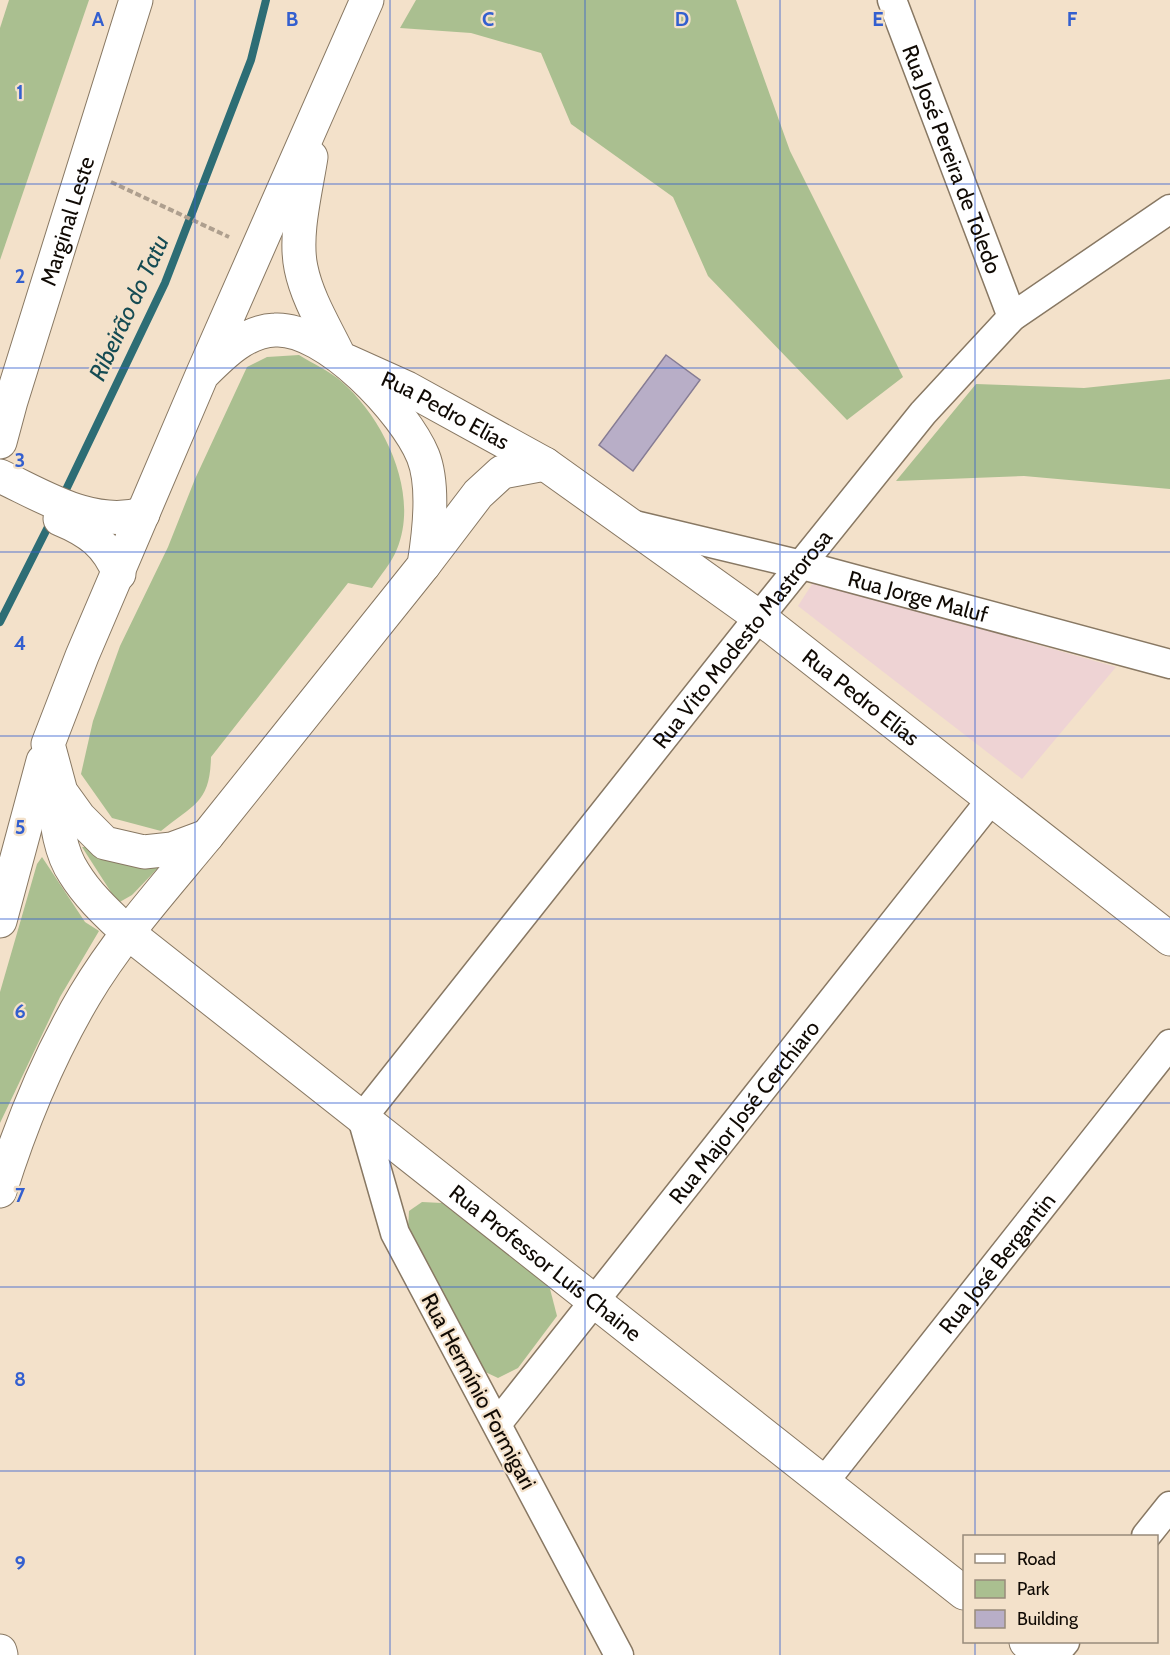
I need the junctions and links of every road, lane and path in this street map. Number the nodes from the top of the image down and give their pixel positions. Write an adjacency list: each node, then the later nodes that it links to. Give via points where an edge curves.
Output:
1 (136, 0): 11 (main road, Marginal Leste)
2 (367, 0): 4 (main road)
3 (892, 0): 8 (street, Rua José Pereira de Toledo)
4 (319, 111): 9 (main road, via 301,219 301,267); 10 (main road)
5 (106, 180): 7 (path)
6 (1170, 209): 8 (street, Rua Vito Modesto Mastrorosa)
7 (231, 237)
8 (1012, 317): 18 (street, Rua Vito Modesto Mastrorosa, via 923,413)
9 (341, 357): 10 (main road, via 307,335 275,330 242,341); 12 (main road, Rua Pedro Elías, via 407,388); 17 (main road, via 384,399 423,456 431,524)
10 (202, 375): 14 (main road)
11 (0, 442)
12 (545, 464): 16 (main road, Rua Pedro Elías); 17 (main road, Rua Pedro Elías, via 502,472 478,494)
13 (15, 492): 15 (main road)
14 (143, 514): 15 (main road); 19 (main road)
15 (86, 522): 19 (main road)
16 (631, 524): 18 (street, Rua Jorge Maluf); 20 (main road, Rua Pedro Elías)
17 (424, 565): 24 (main road, Rua Pedro Elías)
18 (802, 565): 20 (street, Rua Vito Modesto Mastrorosa); 21 (street, Rua Jorge Maluf)
19 (119, 574): 22 (main road)
20 (759, 616): 23 (main road, Rua Pedro Elías); 29 (street, Rua Vito Modesto Mastrorosa)
21 (1170, 664)
22 (48, 744): 24 (main road, via 61,792 105,843 144,852 171,849); 25 (main road); 26 (main road, Rua Professor Luís Chaine, via 58,828 72,872 97,904)
23 (990, 801): 27 (main road, Rua Pedro Elías); 31 (street, Rua Major José Cerchiaro)
24 (207, 836): 26 (main road, Rua Pedro Elías)
25 (0, 921)
26 (128, 933): 29 (main road, Rua Professor Luís Chaine); 30 (main road, Rua Pedro Elías, via 86,995 48,1067)
27 (1170, 939)
28 (1170, 1044): 33 (street, Rua José Bergantin)
29 (363, 1118): 31 (main road, Rua Professor Luís Chaine); 32 (street, Rua Hermínio Formigari, via 395,1233)
30 (0, 1191)
31 (594, 1301): 32 (street, Rua Major José Cerchiaro); 33 (main road, Rua Professor Luís Chaine)
32 (497, 1424): 39 (street, Rua Hermínio Formigari)
33 (824, 1482): 36 (main road, Rua Professor Luís Chaine)
34 (1170, 1506): 35 (street)
35 (1147, 1535)
36 (963, 1592)
37 (1028, 1643): 40 (main road)
38 (1063, 1643): 41 (street)
39 (619, 1655)
40 (1043, 1655)
41 (1054, 1655)

